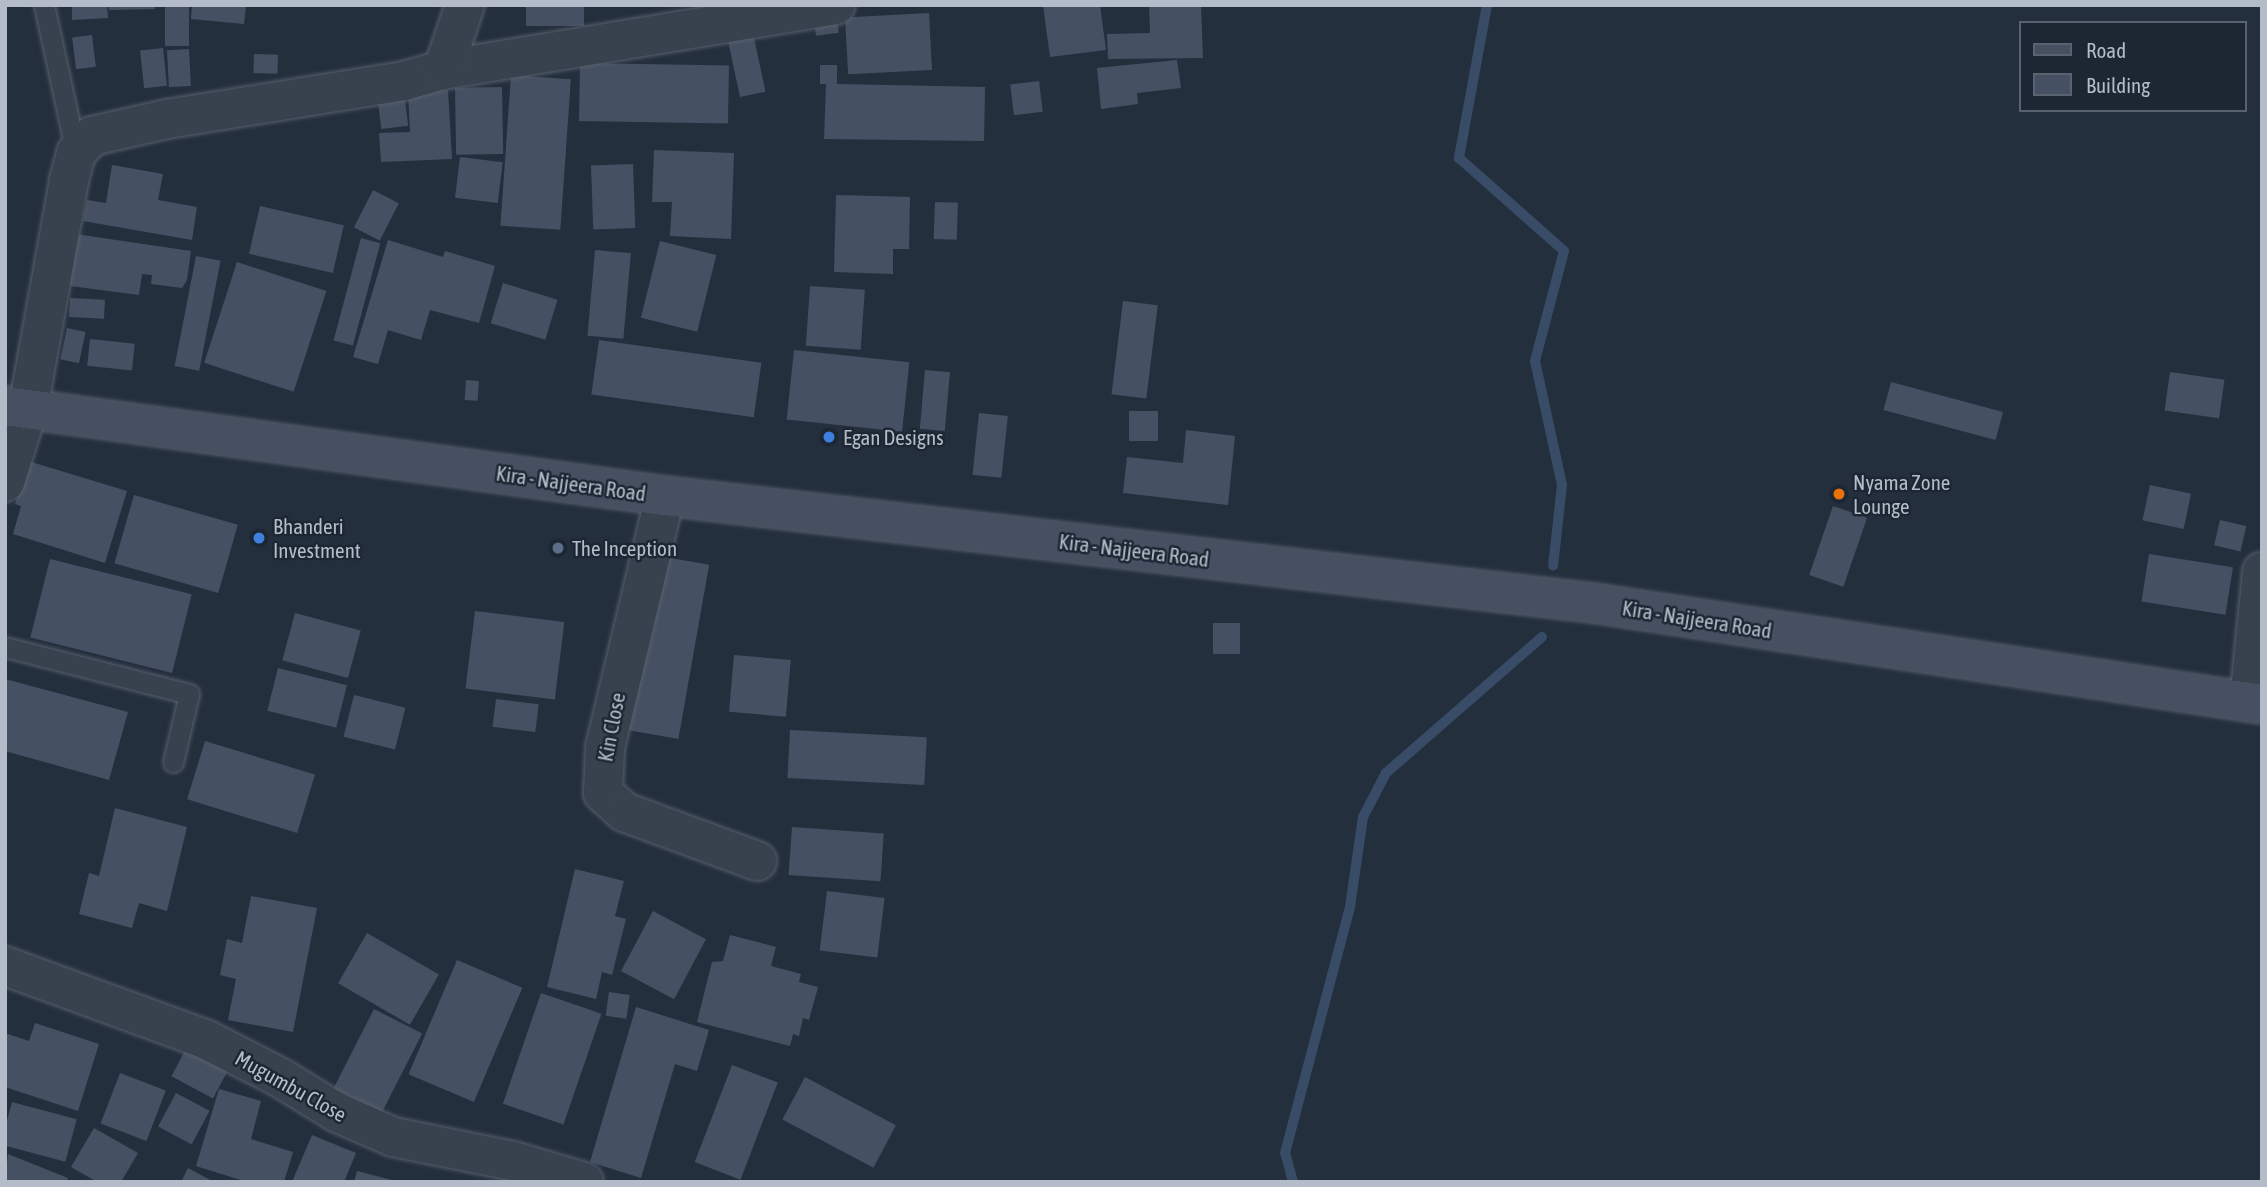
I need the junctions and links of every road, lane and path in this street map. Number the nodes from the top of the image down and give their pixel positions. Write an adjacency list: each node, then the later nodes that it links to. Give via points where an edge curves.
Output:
1 (44, 5): 5 (lane)
2 (465, 5): 4 (street)
3 (836, 5): 4 (street)
4 (443, 70): 5 (street, via 404,81 126,127 92,136)
5 (76, 153): 6 (street)
6 (17, 408): 7 (street); 8 (main road, Kira - Najjeera Road)
7 (5, 482)
8 (665, 496): 11 (main road, Kira - Najjeera Road, via 1593,603); 13 (street, Kin Close, via 608,737 603,793 624,812)
9 (2262, 572): 11 (street)
10 (5, 647): 12 (lane, via 189,694)
11 (2255, 703)
12 (173, 762)
13 (757, 861)
14 (5, 965): 15 (street, Mugumbu Close, via 207,1040 336,1112 393,1137 513,1161)
15 (584, 1182)

